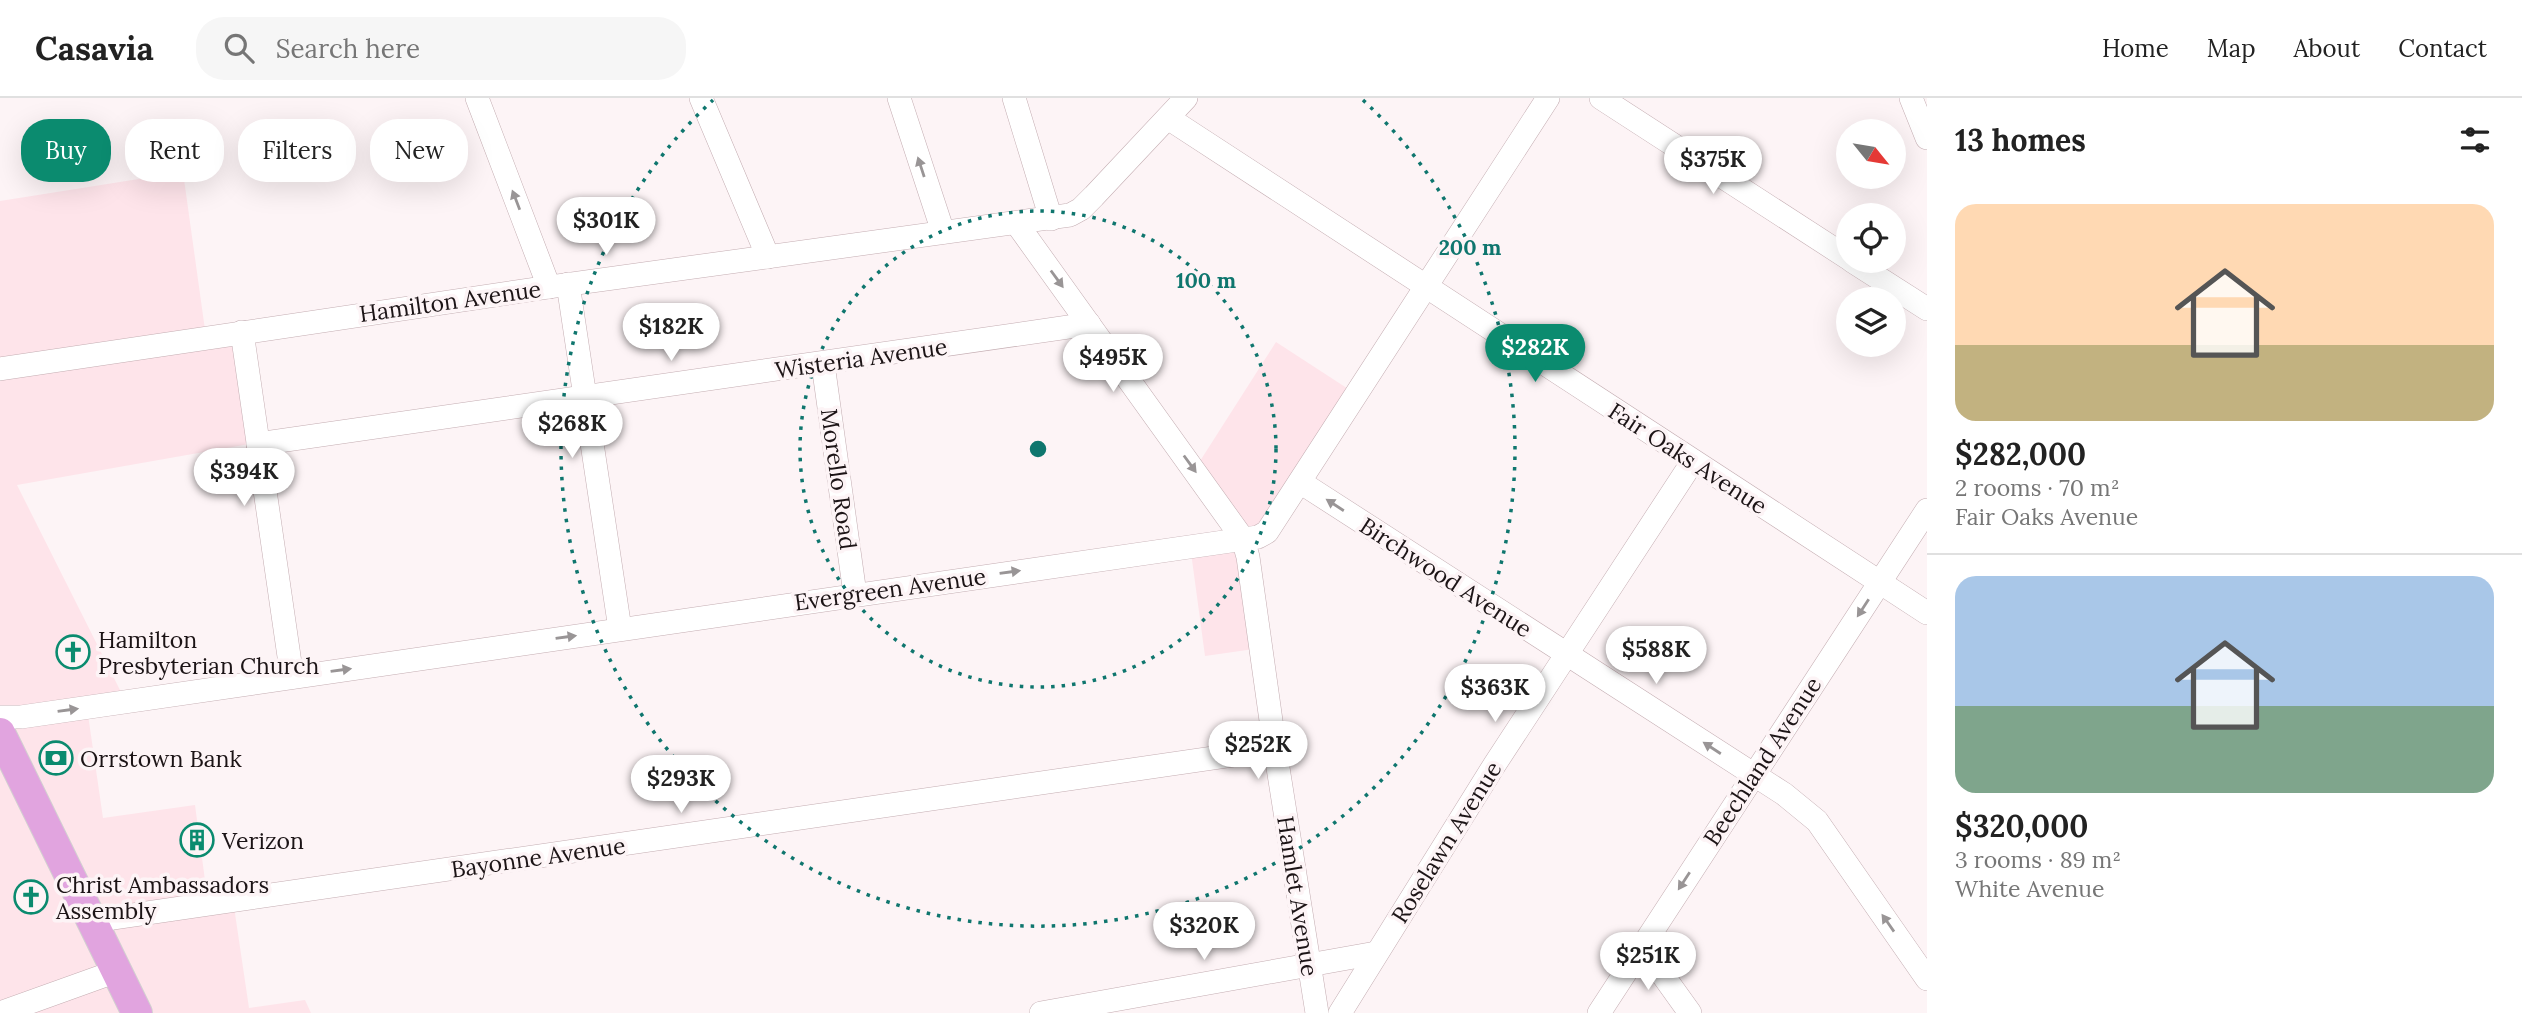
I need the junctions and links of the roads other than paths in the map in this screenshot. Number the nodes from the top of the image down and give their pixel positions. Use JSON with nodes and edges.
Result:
{"nodes":[{"id":1,"x":477,"y":98,"type":"edge"},
{"id":2,"x":701,"y":98,"type":"edge"},
{"id":3,"x":899,"y":98,"type":"edge"},
{"id":4,"x":1014,"y":98,"type":"edge"},
{"id":5,"x":1186,"y":98,"type":"edge"},
{"id":6,"x":1548,"y":98,"type":"edge"},
{"id":7,"x":1601,"y":98,"type":"edge"},
{"id":8,"x":1911,"y":98,"type":"edge"},
{"id":9,"x":1168,"y":118,"type":"junction"},
{"id":10,"x":1927,"y":138,"type":"edge"},
{"id":11,"x":1051,"y":219,"type":"junction"},
{"id":12,"x":1017,"y":224,"type":"junction"},
{"id":13,"x":943,"y":232,"type":"junction"},
{"id":14,"x":1836,"y":250,"type":"edge"},
{"id":15,"x":768,"y":257,"type":"junction"},
{"id":16,"x":1872,"y":273,"type":"edge"},
{"id":17,"x":559,"y":285,"type":"junction"},
{"id":18,"x":1426,"y":288,"type":"junction"},
{"id":19,"x":1927,"y":309,"type":"edge"},
{"id":20,"x":1089,"y":324,"type":"junction"},
{"id":21,"x":242,"y":332,"type":"junction"},
{"id":22,"x":823,"y":364,"type":"junction"},
{"id":23,"x":0,"y":369,"type":"edge"},
{"id":24,"x":584,"y":397,"type":"junction"},
{"id":25,"x":258,"y":444,"type":"junction"},
{"id":26,"x":1693,"y":461,"type":"junction"},
{"id":27,"x":1300,"y":482,"type":"junction"},
{"id":28,"x":1927,"y":510,"type":"edge"},
{"id":29,"x":1244,"y":539,"type":"junction"},
{"id":30,"x":1880,"y":582,"type":"junction"},
{"id":31,"x":855,"y":594,"type":"junction"},
{"id":32,"x":1927,"y":613,"type":"edge"},
{"id":33,"x":620,"y":629,"type":"junction"},
{"id":34,"x":1567,"y":655,"type":"junction"},
{"id":35,"x":292,"y":677,"type":"junction"},
{"id":36,"x":0,"y":717,"type":"edge"},
{"id":37,"x":0,"y":733,"type":"edge"},
{"id":38,"x":1275,"y":749,"type":"junction"},
{"id":39,"x":1754,"y":775,"type":"junction"},
{"id":40,"x":92,"y":921,"type":"junction"},
{"id":41,"x":1642,"y":946,"type":"junction"},
{"id":42,"x":1376,"y":953,"type":"junction"},
{"id":43,"x":1309,"y":966,"type":"junction"},
{"id":44,"x":117,"y":971,"type":"junction"},
{"id":45,"x":1927,"y":979,"type":"edge"},
{"id":46,"x":0,"y":1013,"type":"edge"},
{"id":47,"x":137,"y":1013,"type":"edge"},
{"id":48,"x":1041,"y":1013,"type":"edge"},
{"id":49,"x":1317,"y":1013,"type":"edge"},
{"id":50,"x":1340,"y":1013,"type":"edge"},
{"id":51,"x":1599,"y":1013,"type":"edge"},
{"id":52,"x":1690,"y":1013,"type":"edge"}],
"edges":[{"from":17,"to":1,"type":"street","one_way":true},
{"from":2,"to":15,"type":"street"},
{"from":13,"to":3,"type":"street","one_way":true},
{"from":4,"to":11,"type":"street"},
{"from":5,"to":9,"type":"street","name":"Hamilton Avenue"},
{"from":6,"to":18,"type":"street","name":"Evergreen Avenue"},
{"from":7,"to":14,"type":"street"},
{"from":8,"to":10,"type":"street"},
{"from":9,"to":11,"type":"street","name":"Hamilton Avenue"},
{"from":9,"to":18,"type":"street","name":"Fair Oaks Avenue"},
{"from":11,"to":12,"type":"street","name":"Hamilton Avenue"},
{"from":12,"to":13,"type":"street","name":"Hamilton Avenue"},
{"from":12,"to":20,"type":"street","name":"Hamlet Avenue","one_way":true},
{"from":13,"to":15,"type":"street","name":"Hamilton Avenue"},
{"from":15,"to":17,"type":"street","name":"Hamilton Avenue"},
{"from":16,"to":19,"type":"street"},
{"from":17,"to":21,"type":"street","name":"Hamilton Avenue"},
{"from":17,"to":24,"type":"street"},
{"from":18,"to":26,"type":"street","name":"Fair Oaks Avenue"},
{"from":18,"to":27,"type":"street","name":"Evergreen Avenue"},
{"from":20,"to":22,"type":"street","name":"Wisteria Avenue"},
{"from":20,"to":29,"type":"street","name":"Hamlet Avenue","one_way":true},
{"from":21,"to":23,"type":"street","name":"Hamilton Avenue"},
{"from":21,"to":25,"type":"street"},
{"from":22,"to":24,"type":"street","name":"Wisteria Avenue"},
{"from":22,"to":31,"type":"street","name":"Morello Road"},
{"from":24,"to":25,"type":"street","name":"Wisteria Avenue"},
{"from":24,"to":33,"type":"street"},
{"from":25,"to":35,"type":"street"},
{"from":26,"to":30,"type":"street","name":"Fair Oaks Avenue"},
{"from":26,"to":34,"type":"street","name":"Roselawn Avenue"},
{"from":27,"to":29,"type":"street","name":"Evergreen Avenue"},
{"from":34,"to":27,"type":"street","name":"Birchwood Avenue","one_way":true},
{"from":28,"to":30,"type":"street","name":"Beechland Avenue"},
{"from":31,"to":29,"type":"street","name":"Evergreen Avenue","one_way":true},
{"from":29,"to":38,"type":"street","name":"Hamlet Avenue"},
{"from":30,"to":32,"type":"street","name":"Fair Oaks Avenue"},
{"from":30,"to":39,"type":"street","name":"Beechland Avenue","one_way":true},
{"from":31,"to":33,"type":"street","name":"Evergreen Avenue"},
{"from":35,"to":33,"type":"street","name":"Evergreen Avenue","one_way":true},
{"from":39,"to":34,"type":"street","name":"Birchwood Avenue","one_way":true},
{"from":34,"to":42,"type":"street","name":"Roselawn Avenue"},
{"from":36,"to":35,"type":"street","name":"Evergreen Avenue","one_way":true},
{"from":37,"to":40,"type":"main road"},
{"from":38,"to":40,"type":"street","name":"Bayonne Avenue"},
{"from":38,"to":43,"type":"street","name":"Hamlet Avenue"},
{"from":39,"to":41,"type":"street","name":"Beechland Avenue","one_way":true},
{"from":45,"to":39,"type":"street","name":"Birchwood Avenue","one_way":true},
{"from":40,"to":44,"type":"main road"},
{"from":41,"to":51,"type":"street","name":"Beechland Avenue"},
{"from":41,"to":52,"type":"street"},
{"from":42,"to":43,"type":"street"},
{"from":42,"to":50,"type":"street","name":"Roselawn Avenue"},
{"from":43,"to":48,"type":"street"},
{"from":43,"to":49,"type":"street","name":"Hamlet Avenue"},
{"from":44,"to":46,"type":"street"},
{"from":44,"to":47,"type":"main road"}]}
